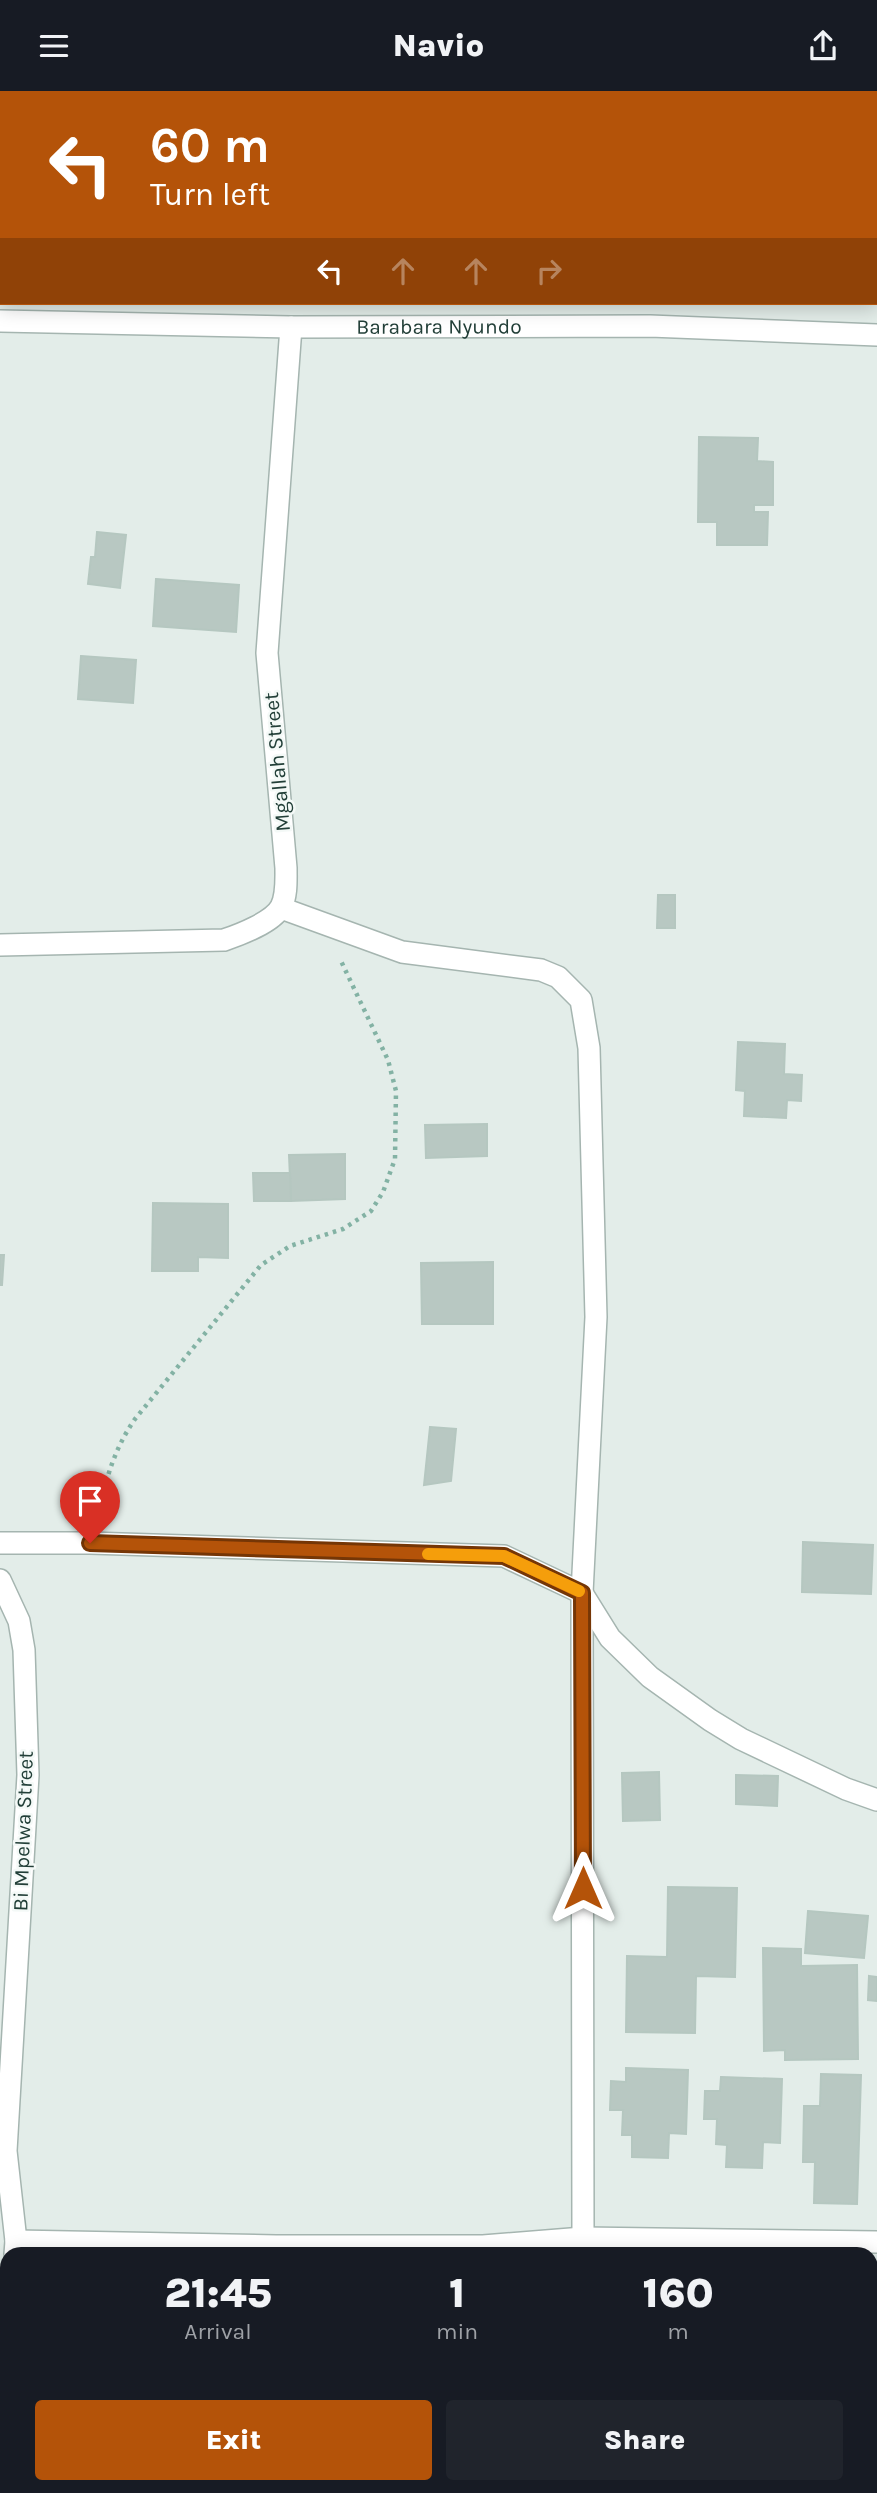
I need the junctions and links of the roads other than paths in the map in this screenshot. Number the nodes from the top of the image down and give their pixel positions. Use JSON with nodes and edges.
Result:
{"nodes":[{"id":1,"x":0,"y":321,"type":"edge"},
{"id":2,"x":292,"y":327,"type":"junction"},
{"id":3,"x":877,"y":335,"type":"edge"},
{"id":4,"x":281,"y":908,"type":"junction"},
{"id":5,"x":0,"y":945,"type":"edge"},
{"id":6,"x":0,"y":1543,"type":"edge"},
{"id":7,"x":0,"y":1580,"type":"edge"},
{"id":8,"x":582,"y":1593,"type":"junction"},
{"id":9,"x":877,"y":1800,"type":"edge"},
{"id":10,"x":583,"y":2238,"type":"junction"},
{"id":11,"x":877,"y":2242,"type":"edge"},
{"id":12,"x":15,"y":2247,"type":"edge"},
{"id":13,"x":146,"y":2247,"type":"edge"}],
"edges":[{"from":1,"to":2,"type":"street","name":"Barabara Nyundo"},
{"from":2,"to":3,"type":"street","name":"Barabara Nyundo"},
{"from":2,"to":4,"type":"street","name":"Mgallah Street"},
{"from":4,"to":5,"type":"street"},
{"from":4,"to":8,"type":"street"},
{"from":6,"to":8,"type":"street"},
{"from":7,"to":12,"type":"street","name":"Bi Mpelwa Street"},
{"from":8,"to":9,"type":"street"},
{"from":8,"to":10,"type":"street"},
{"from":10,"to":11,"type":"street"},
{"from":10,"to":13,"type":"street"}]}
